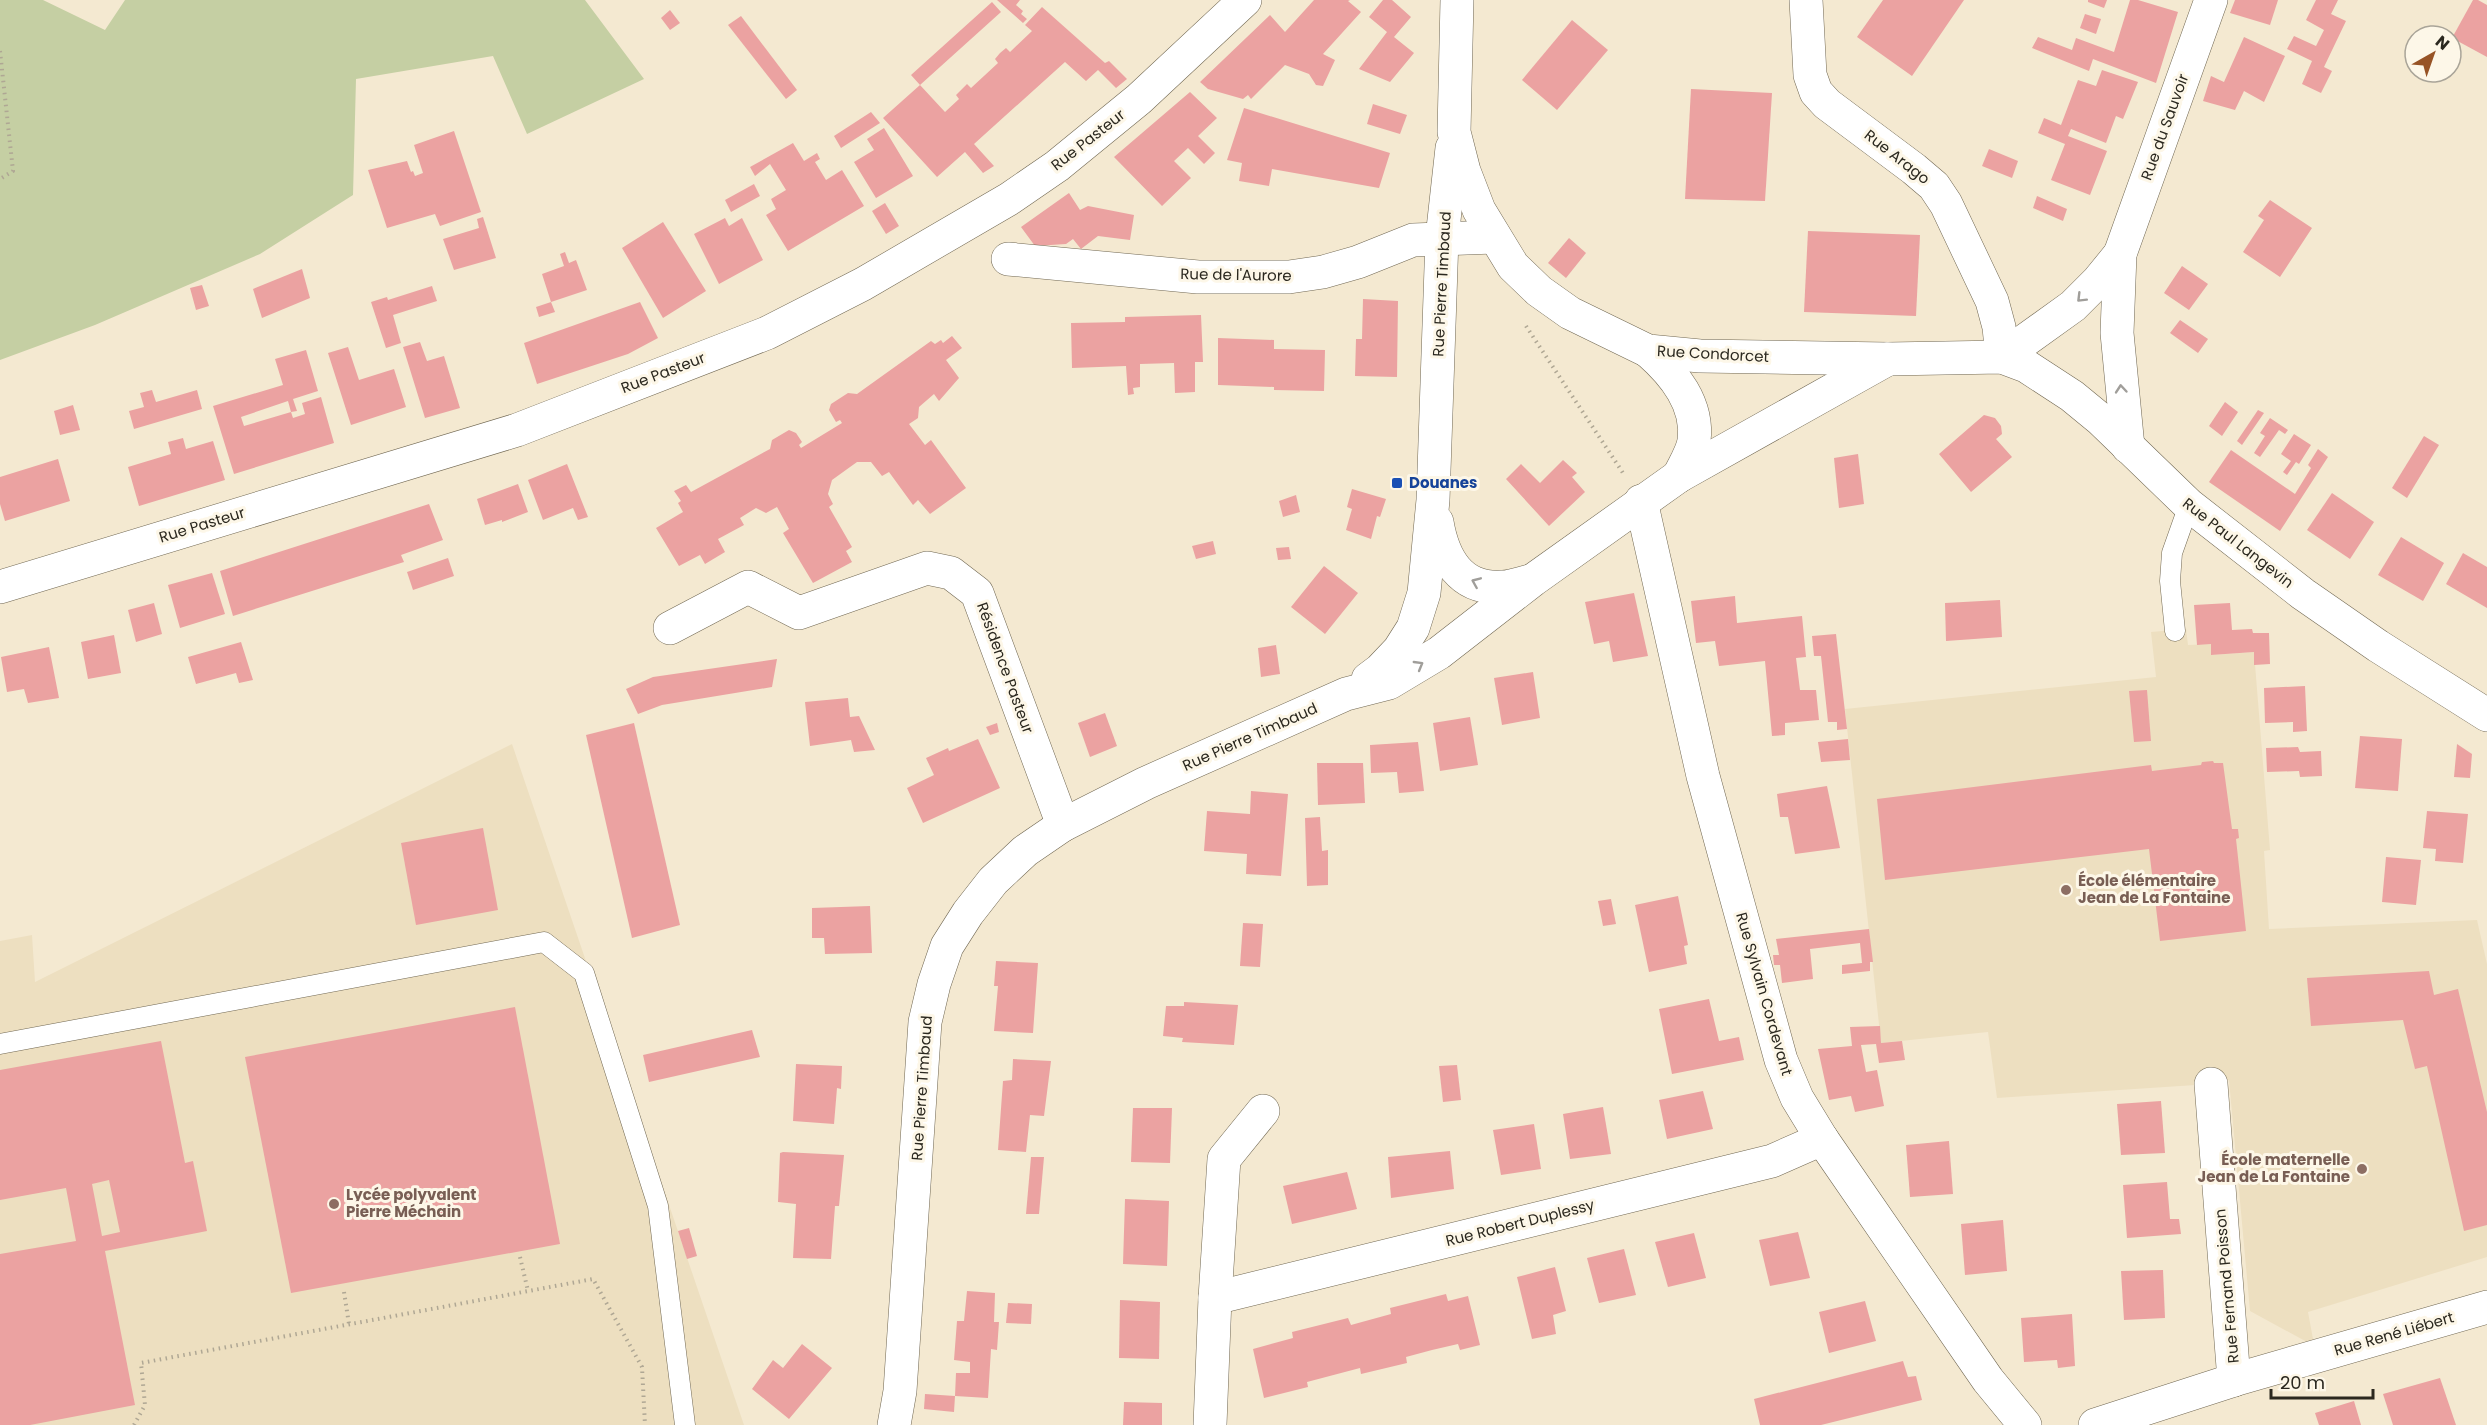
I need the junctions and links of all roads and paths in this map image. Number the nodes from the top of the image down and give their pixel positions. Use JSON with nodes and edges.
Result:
{"nodes":[{"id":1,"x":1245,"y":0,"type":"edge"},
{"id":2,"x":1457,"y":0,"type":"edge"},
{"id":3,"x":1806,"y":0,"type":"edge"},
{"id":4,"x":2211,"y":0,"type":"edge"},
{"id":5,"x":0,"y":51,"type":"edge"},
{"id":6,"x":1455,"y":132,"type":"junction"},
{"id":7,"x":0,"y":179,"type":"edge"},
{"id":8,"x":1494,"y":237,"type":"junction"},
{"id":9,"x":1442,"y":238,"type":"junction"},
{"id":10,"x":2120,"y":254,"type":"junction"},
{"id":11,"x":1008,"y":260,"type":"dead end"},
{"id":12,"x":1526,"y":326,"type":"dead end"},
{"id":13,"x":1648,"y":351,"type":"junction"},
{"id":14,"x":2002,"y":357,"type":"junction"},
{"id":15,"x":1888,"y":359,"type":"junction"},
{"id":16,"x":2128,"y":447,"type":"junction"},
{"id":17,"x":1679,"y":476,"type":"junction"},
{"id":18,"x":1433,"y":500,"type":"junction"},
{"id":19,"x":1641,"y":501,"type":"junction"},
{"id":20,"x":2189,"y":505,"type":"junction"},
{"id":21,"x":1533,"y":580,"type":"junction"},
{"id":22,"x":0,"y":587,"type":"edge"},
{"id":23,"x":670,"y":628,"type":"dead end"},
{"id":24,"x":2175,"y":631,"type":"dead end"},
{"id":25,"x":1346,"y":694,"type":"junction"},
{"id":26,"x":2487,"y":715,"type":"edge"},
{"id":27,"x":1063,"y":825,"type":"junction"},
{"id":28,"x":0,"y":1044,"type":"edge"},
{"id":29,"x":2211,"y":1084,"type":"dead end"},
{"id":30,"x":1263,"y":1111,"type":"dead end"},
{"id":31,"x":1822,"y":1139,"type":"junction"},
{"id":32,"x":520,"y":1257,"type":"dead end"},
{"id":33,"x":528,"y":1291,"type":"junction"},
{"id":34,"x":344,"y":1292,"type":"dead end"},
{"id":35,"x":1215,"y":1298,"type":"junction"},
{"id":36,"x":2487,"y":1307,"type":"edge"},
{"id":37,"x":349,"y":1324,"type":"junction"},
{"id":38,"x":2234,"y":1380,"type":"junction"},
{"id":39,"x":135,"y":1425,"type":"edge"},
{"id":40,"x":645,"y":1425,"type":"edge"},
{"id":41,"x":685,"y":1425,"type":"edge"},
{"id":42,"x":894,"y":1425,"type":"edge"},
{"id":43,"x":1210,"y":1425,"type":"edge"},
{"id":44,"x":2025,"y":1425,"type":"edge"},
{"id":45,"x":2095,"y":1425,"type":"edge"}],
"edges":[{"from":1,"to":22,"type":"street","name":"Rue Pasteur"},
{"from":2,"to":6,"type":"street","name":"Rue Condorcet"},
{"from":3,"to":14,"type":"street","name":"Rue Arago"},
{"from":4,"to":10,"type":"street","name":"Rue du Sauvoir"},
{"from":5,"to":7,"type":"path"},
{"from":6,"to":8,"type":"street","name":"Rue Condorcet"},
{"from":6,"to":9,"type":"street","name":"Rue Pierre Timbaud"},
{"from":8,"to":9,"type":"street","name":"Rue de l'Aurore"},
{"from":8,"to":13,"type":"street","name":"Rue Condorcet"},
{"from":9,"to":11,"type":"street","name":"Rue de l'Aurore"},
{"from":9,"to":18,"type":"street","name":"Rue Pierre Timbaud"},
{"from":10,"to":14,"type":"street","name":"Rue du Sauvoir","one_way":true},
{"from":16,"to":10,"type":"street","name":"Rue du Sauvoir","one_way":true},
{"from":12,"to":19,"type":"path"},
{"from":13,"to":15,"type":"street","name":"Rue Condorcet"},
{"from":13,"to":17,"type":"street"},
{"from":14,"to":15,"type":"street","name":"Rue Condorcet"},
{"from":14,"to":16,"type":"street","name":"Rue Paul Langevin"},
{"from":15,"to":17,"type":"street","name":"Rue Pierre Timbaud"},
{"from":16,"to":20,"type":"street","name":"Rue Paul Langevin"},
{"from":17,"to":19,"type":"street","name":"Rue Pierre Timbaud"},
{"from":21,"to":18,"type":"street","one_way":true},
{"from":18,"to":25,"type":"street","name":"Rue Pierre Timbaud"},
{"from":19,"to":21,"type":"street","name":"Rue Pierre Timbaud"},
{"from":19,"to":31,"type":"street","name":"Rue Sylvain Cordevant"},
{"from":20,"to":24,"type":"lane"},
{"from":20,"to":26,"type":"street","name":"Rue Paul Langevin"},
{"from":25,"to":21,"type":"street","name":"Rue Pierre Timbaud","one_way":true},
{"from":23,"to":27,"type":"street","name":"Résidence Pasteur"},
{"from":25,"to":27,"type":"street","name":"Rue Pierre Timbaud"},
{"from":27,"to":42,"type":"street","name":"Rue Pierre Timbaud"},
{"from":28,"to":41,"type":"lane"},
{"from":29,"to":38,"type":"street","name":"Rue Fernand Poisson"},
{"from":30,"to":35,"type":"street"},
{"from":31,"to":35,"type":"street","name":"Rue Robert Duplessy"},
{"from":31,"to":44,"type":"street","name":"Rue Sylvain Cordevant"},
{"from":32,"to":33,"type":"path"},
{"from":33,"to":37,"type":"path"},
{"from":33,"to":40,"type":"path"},
{"from":34,"to":37,"type":"path"},
{"from":35,"to":43,"type":"street"},
{"from":36,"to":38,"type":"street","name":"Rue René Liébert"},
{"from":37,"to":39,"type":"path"},
{"from":38,"to":45,"type":"street","name":"Rue René Liébert"}]}
